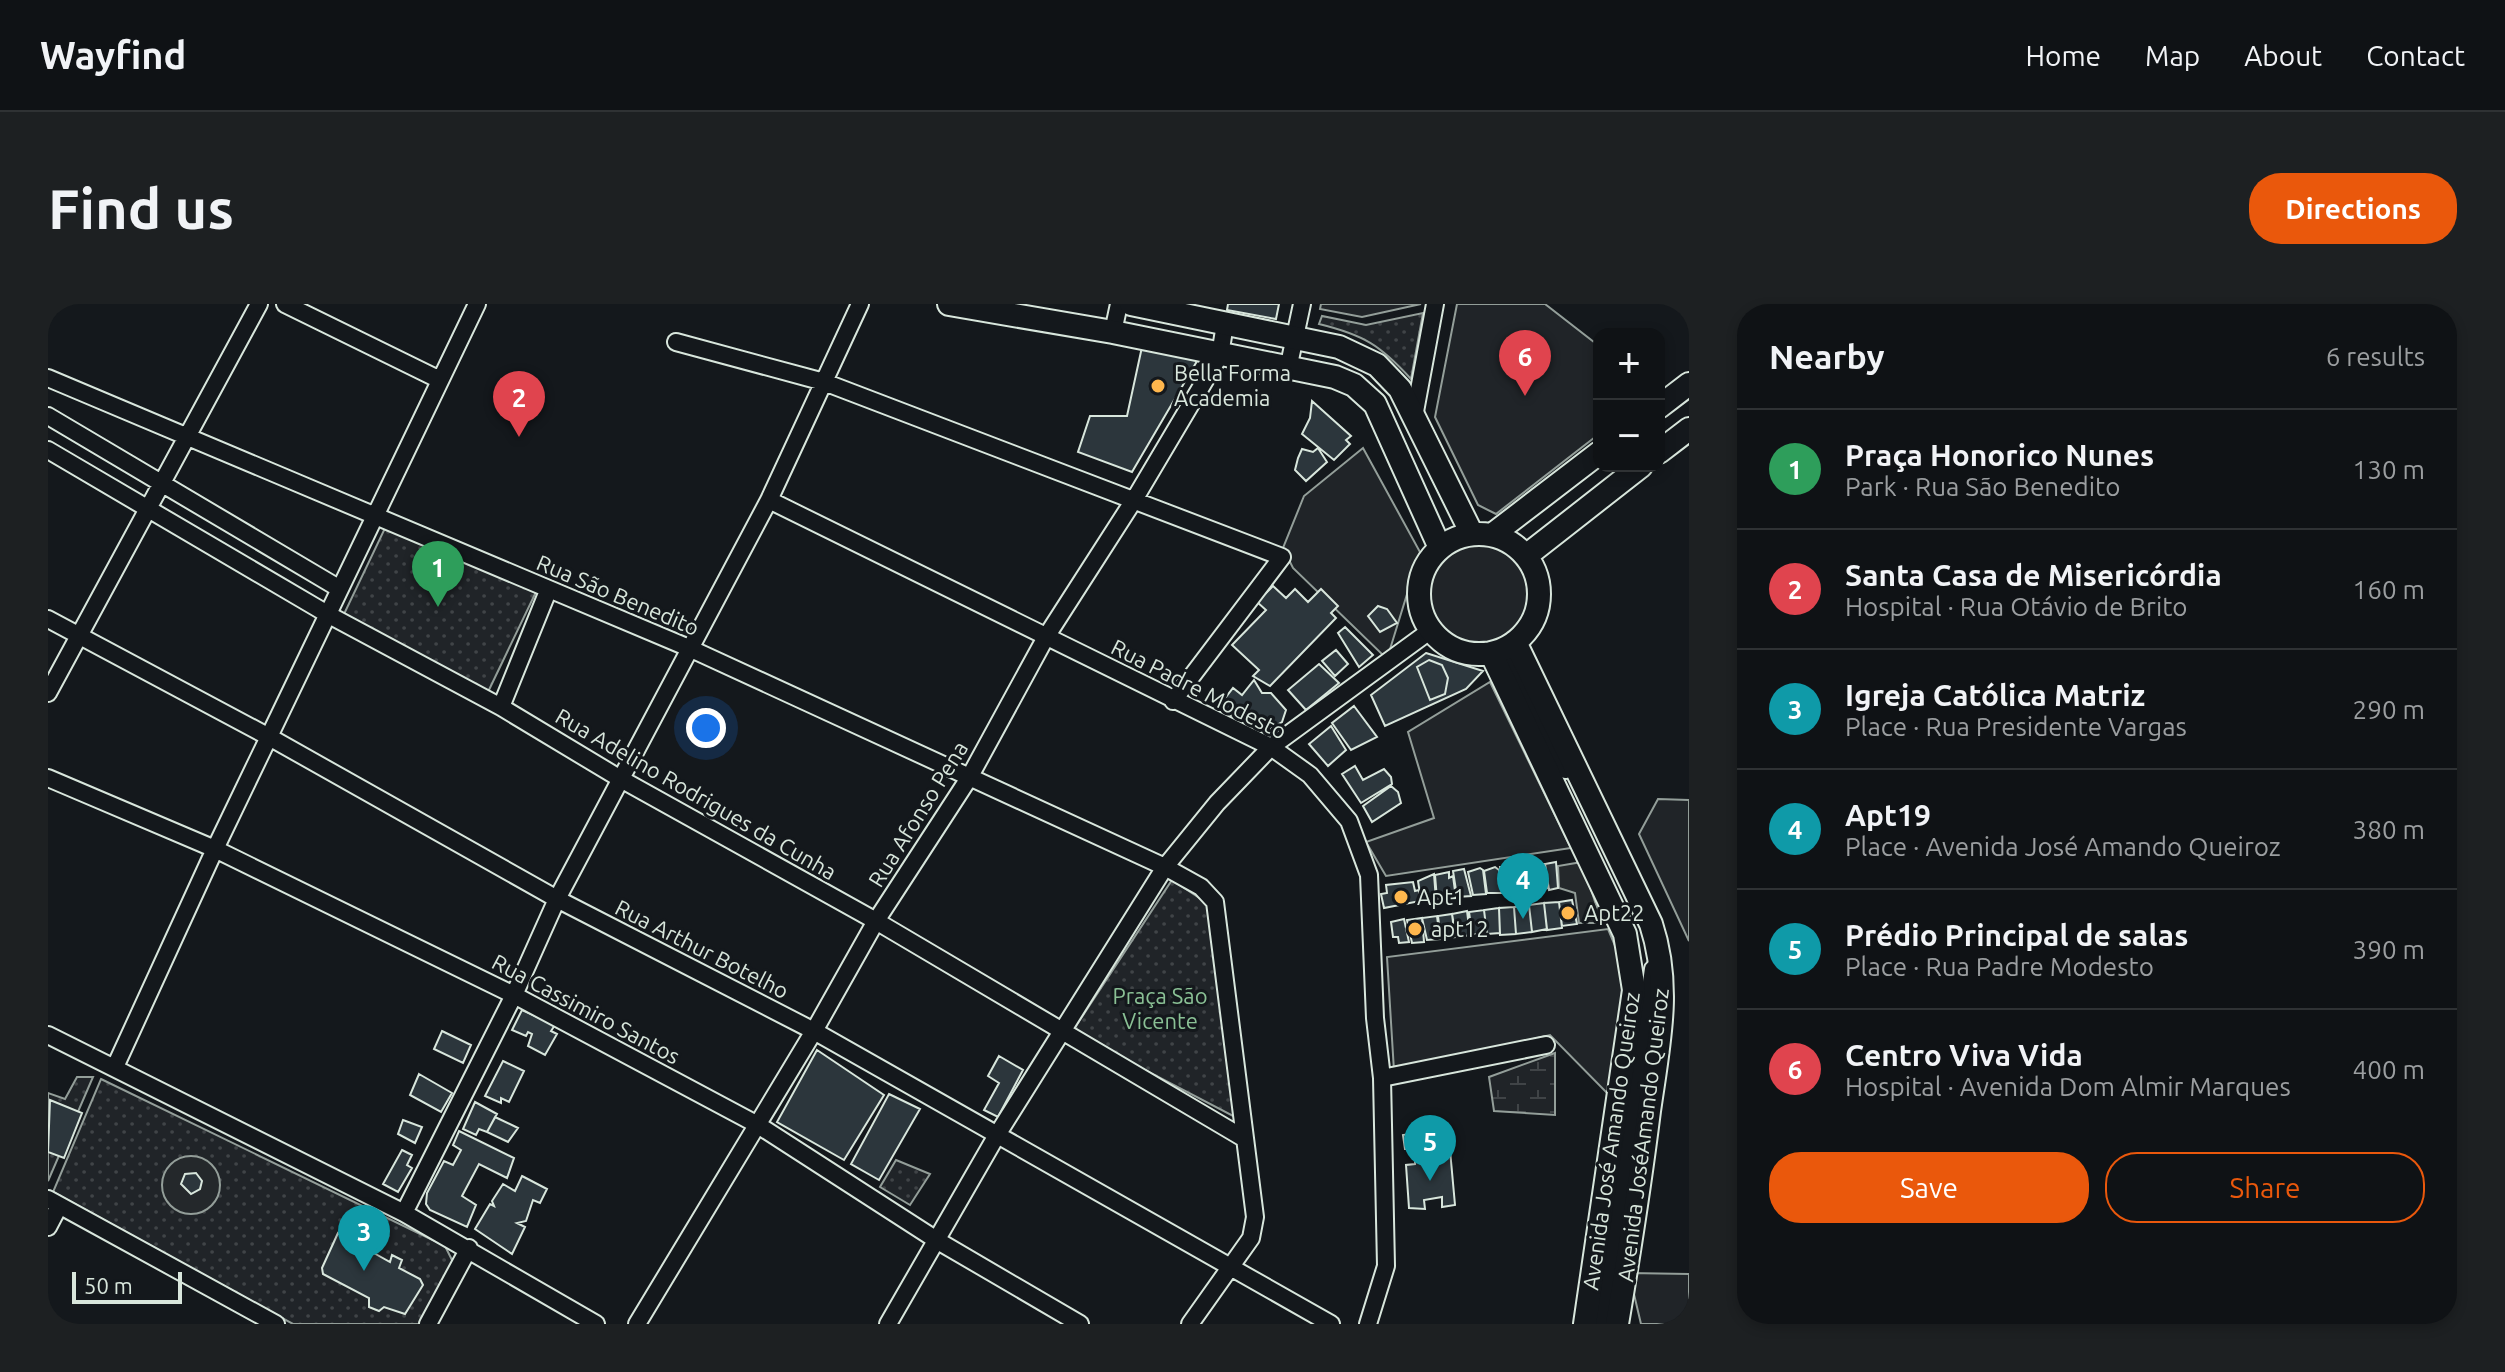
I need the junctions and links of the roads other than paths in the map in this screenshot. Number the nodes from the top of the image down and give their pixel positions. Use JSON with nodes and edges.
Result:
{"nodes":[{"id":1,"x":259,"y":304,"type":"edge"},
{"id":2,"x":285,"y":304,"type":"edge"},
{"id":3,"x":477,"y":304,"type":"edge"},
{"id":4,"x":860,"y":304,"type":"edge"},
{"id":5,"x":949,"y":304,"type":"edge"},
{"id":6,"x":1119,"y":304,"type":"edge"},
{"id":7,"x":1131,"y":304,"type":"edge"},
{"id":8,"x":1302,"y":304,"type":"edge"},
{"id":9,"x":1435,"y":304,"type":"edge"},
{"id":10,"x":1225,"y":324,"type":"junction"},
{"id":11,"x":1113,"y":332,"type":"junction"},
{"id":12,"x":1294,"y":338,"type":"junction"},
{"id":13,"x":676,"y":342,"type":"dead end"},
{"id":14,"x":1220,"y":355,"type":"junction"},
{"id":15,"x":1288,"y":369,"type":"junction"},
{"id":16,"x":48,"y":378,"type":"edge"},
{"id":17,"x":440,"y":380,"type":"junction"},
{"id":18,"x":824,"y":382,"type":"junction"},
{"id":19,"x":1689,"y":384,"type":"edge"},
{"id":20,"x":1665,"y":402,"type":"edge"},
{"id":21,"x":48,"y":416,"type":"edge"},
{"id":22,"x":1414,"y":417,"type":"junction"},
{"id":23,"x":1689,"y":429,"type":"edge"},
{"id":24,"x":186,"y":438,"type":"junction"},
{"id":25,"x":1665,"y":447,"type":"edge"},
{"id":26,"x":48,"y":450,"type":"edge"},
{"id":27,"x":1593,"y":457,"type":"edge"},
{"id":28,"x":1633,"y":472,"type":"edge"},
{"id":29,"x":163,"y":483,"type":"junction"},
{"id":30,"x":769,"y":500,"type":"junction"},
{"id":31,"x":1134,"y":500,"type":"junction"},
{"id":32,"x":149,"y":508,"type":"junction"},
{"id":33,"x":375,"y":516,"type":"junction"},
{"id":34,"x":1482,"y":535,"type":"junction"},
{"id":35,"x":1440,"y":548,"type":"junction"},
{"id":36,"x":1526,"y":556,"type":"junction"},
{"id":37,"x":340,"y":589,"type":"junction"},
{"id":38,"x":548,"y":591,"type":"junction"},
{"id":39,"x":329,"y":615,"type":"junction"},
{"id":40,"x":48,"y":619,"type":"edge"},
{"id":41,"x":1431,"y":630,"type":"junction"},
{"id":42,"x":79,"y":636,"type":"junction"},
{"id":43,"x":1046,"y":637,"type":"junction"},
{"id":44,"x":689,"y":648,"type":"junction"},
{"id":45,"x":1503,"y":648,"type":"junction"},
{"id":46,"x":48,"y":693,"type":"edge"},
{"id":47,"x":1173,"y":701,"type":"junction"},
{"id":48,"x":501,"y":707,"type":"junction"},
{"id":49,"x":271,"y":738,"type":"junction"},
{"id":50,"x":1271,"y":747,"type":"junction"},
{"id":51,"x":48,"y":778,"type":"edge"},
{"id":52,"x":619,"y":778,"type":"junction"},
{"id":53,"x":969,"y":778,"type":"junction"},
{"id":54,"x":215,"y":849,"type":"junction"},
{"id":55,"x":1165,"y":867,"type":"junction"},
{"id":56,"x":557,"y":899,"type":"junction"},
{"id":57,"x":876,"y":921,"type":"junction"},
{"id":58,"x":514,"y":995,"type":"junction"},
{"id":59,"x":814,"y":1031,"type":"junction"},
{"id":60,"x":1064,"y":1033,"type":"junction"},
{"id":61,"x":48,"y":1035,"type":"edge"},
{"id":62,"x":1546,"y":1045,"type":"dead end"},
{"id":63,"x":115,"y":1067,"type":"junction"},
{"id":64,"x":1382,"y":1078,"type":"junction"},
{"id":65,"x":758,"y":1125,"type":"junction"},
{"id":66,"x":997,"y":1135,"type":"junction"},
{"id":67,"x":1245,"y":1139,"type":"junction"},
{"id":68,"x":54,"y":1203,"type":"edge"},
{"id":69,"x":404,"y":1213,"type":"junction"},
{"id":70,"x":48,"y":1227,"type":"edge"},
{"id":71,"x":938,"y":1241,"type":"junction"},
{"id":72,"x":469,"y":1248,"type":"junction"},
{"id":73,"x":1230,"y":1267,"type":"junction"},
{"id":74,"x":276,"y":1324,"type":"edge"},
{"id":75,"x":428,"y":1324,"type":"edge"},
{"id":76,"x":596,"y":1324,"type":"edge"},
{"id":77,"x":637,"y":1324,"type":"edge"},
{"id":78,"x":888,"y":1324,"type":"edge"},
{"id":79,"x":1080,"y":1324,"type":"edge"},
{"id":80,"x":1190,"y":1324,"type":"edge"},
{"id":81,"x":1331,"y":1324,"type":"edge"},
{"id":82,"x":1368,"y":1324,"type":"edge"},
{"id":83,"x":1585,"y":1324,"type":"edge"},
{"id":84,"x":1602,"y":1324,"type":"edge"},
{"id":85,"x":1617,"y":1324,"type":"edge"}],
"edges":[{"from":1,"to":24,"type":"street"},
{"from":2,"to":17,"type":"street"},
{"from":3,"to":17,"type":"street"},
{"from":4,"to":18,"type":"street"},
{"from":5,"to":11,"type":"main road"},
{"from":6,"to":11,"type":"street"},
{"from":7,"to":10,"type":"main road"},
{"from":8,"to":12,"type":"street"},
{"from":9,"to":22,"type":"street"},
{"from":10,"to":12,"type":"main road"},
{"from":10,"to":14,"type":"street","name":"Rua Afonso Pena"},
{"from":11,"to":14,"type":"main road"},
{"from":12,"to":15,"type":"street"},
{"from":12,"to":22,"type":"main road"},
{"from":13,"to":18,"type":"street"},
{"from":14,"to":15,"type":"main road"},
{"from":14,"to":31,"type":"street","name":"Rua Afonso Pena"},
{"from":15,"to":35,"type":"main road"},
{"from":16,"to":24,"type":"street","name":"Rua São Benedito"},
{"from":17,"to":33,"type":"street"},
{"from":18,"to":30,"type":"street"},
{"from":18,"to":31,"type":"street"},
{"from":19,"to":20,"type":"main road"},
{"from":21,"to":29,"type":"street"},
{"from":22,"to":34,"type":"main road"},
{"from":23,"to":25,"type":"main road"},
{"from":24,"to":29,"type":"street"},
{"from":24,"to":33,"type":"street","name":"Rua São Benedito"},
{"from":26,"to":32,"type":"street","name":"Rua Adelino Rodrigues da Cunha"},
{"from":27,"to":34,"type":"main road"},
{"from":28,"to":36,"type":"main road"},
{"from":29,"to":32,"type":"street"},
{"from":29,"to":37,"type":"street"},
{"from":30,"to":43,"type":"street","name":"Rua Padre Modesto"},
{"from":30,"to":44,"type":"street"},
{"from":31,"to":43,"type":"street","name":"Rua Afonso Pena"},
{"from":31,"to":47,"type":"street"},
{"from":32,"to":39,"type":"street","name":"Rua Adelino Rodrigues da Cunha"},
{"from":32,"to":42,"type":"street"},
{"from":33,"to":37,"type":"street"},
{"from":33,"to":38,"type":"street","name":"Rua São Benedito"},
{"from":34,"to":35,"type":"main road"},
{"from":34,"to":36,"type":"main road"},
{"from":35,"to":41,"type":"main road"},
{"from":36,"to":45,"type":"main road"},
{"from":37,"to":39,"type":"street"},
{"from":38,"to":44,"type":"street","name":"Rua São Benedito"},
{"from":38,"to":48,"type":"street"},
{"from":39,"to":48,"type":"street","name":"Rua Adelino Rodrigues da Cunha"},
{"from":39,"to":49,"type":"street"},
{"from":40,"to":42,"type":"street","name":"Rua Arthur Botelho"},
{"from":41,"to":45,"type":"main road"},
{"from":41,"to":50,"type":"street"},
{"from":42,"to":46,"type":"street"},
{"from":42,"to":49,"type":"street","name":"Rua Arthur Botelho"},
{"from":43,"to":47,"type":"street","name":"Rua Padre Modesto"},
{"from":43,"to":53,"type":"street","name":"Rua Afonso Pena"},
{"from":44,"to":52,"type":"street"},
{"from":44,"to":53,"type":"street","name":"Rua São Benedito"},
{"from":45,"to":83,"type":"main road","name":"Avenida José Amando Queiroz"},
{"from":45,"to":84,"type":"street"},
{"from":45,"to":85,"type":"main road","name":"Avenida JoséAmando Queiroz"},
{"from":47,"to":50,"type":"street","name":"Rua Padre Modesto"},
{"from":48,"to":52,"type":"street","name":"Rua Adelino Rodrigues da Cunha"},
{"from":49,"to":54,"type":"street"},
{"from":49,"to":56,"type":"street","name":"Rua Arthur Botelho"},
{"from":50,"to":55,"type":"street"},
{"from":50,"to":64,"type":"street","name":"Rua Padre Modesto"},
{"from":51,"to":54,"type":"street","name":"Rua Cassimiro Santos"},
{"from":52,"to":56,"type":"street"},
{"from":52,"to":57,"type":"street","name":"Rua Adelino Rodrigues da Cunha"},
{"from":53,"to":55,"type":"street","name":"Rua São Benedito"},
{"from":53,"to":57,"type":"street","name":"Rua Afonso Pena"},
{"from":54,"to":58,"type":"street","name":"Rua Cassimiro Santos"},
{"from":54,"to":63,"type":"street"},
{"from":55,"to":60,"type":"street"},
{"from":55,"to":67,"type":"street","name":"Rua São Benedito"},
{"from":56,"to":58,"type":"street"},
{"from":56,"to":59,"type":"street","name":"Rua Arthur Botelho"},
{"from":57,"to":59,"type":"street","name":"Rua Afonso Pena"},
{"from":57,"to":60,"type":"street","name":"Rua Adelino Rodrigues da Cunha"},
{"from":58,"to":65,"type":"street","name":"Rua Cassimiro Santos"},
{"from":58,"to":69,"type":"street"},
{"from":59,"to":65,"type":"street","name":"Rua Afonso Pena"},
{"from":59,"to":66,"type":"street","name":"Rua Arthur Botelho"},
{"from":60,"to":66,"type":"street"},
{"from":60,"to":67,"type":"street","name":"Rua Adelino Rodrigues da Cunha"},
{"from":61,"to":63,"type":"street"},
{"from":62,"to":64,"type":"street"},
{"from":63,"to":69,"type":"street"},
{"from":64,"to":82,"type":"street","name":"Rua Padre Modesto"},
{"from":65,"to":71,"type":"street","name":"Rua Cassimiro Santos"},
{"from":65,"to":77,"type":"street","name":"Rua Afonso Pena"},
{"from":66,"to":71,"type":"street"},
{"from":66,"to":73,"type":"street","name":"Rua Arthur Botelho"},
{"from":67,"to":73,"type":"street","name":"Rua São Benedito"},
{"from":68,"to":70,"type":"street"},
{"from":68,"to":74,"type":"street"},
{"from":69,"to":72,"type":"street"},
{"from":71,"to":78,"type":"street"},
{"from":71,"to":79,"type":"street","name":"Rua Cassimiro Santos"},
{"from":72,"to":75,"type":"street"},
{"from":72,"to":76,"type":"street"},
{"from":73,"to":80,"type":"street","name":"Rua São Benedito"},
{"from":73,"to":81,"type":"street","name":"Rua Arthur Botelho"}]}
